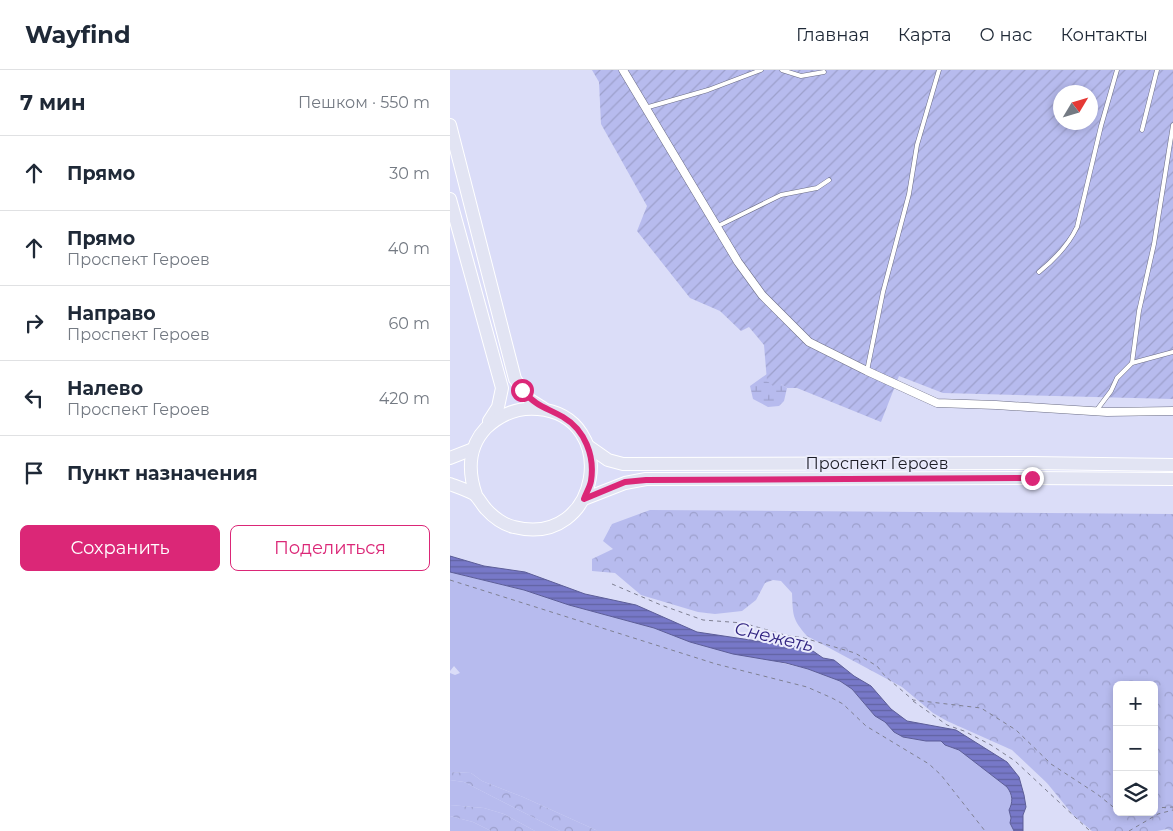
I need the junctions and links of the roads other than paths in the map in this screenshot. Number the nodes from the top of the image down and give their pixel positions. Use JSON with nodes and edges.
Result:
{"nodes":[{"id":1,"x":623,"y":70,"type":"edge"},
{"id":2,"x":761,"y":70,"type":"edge"},
{"id":3,"x":782,"y":70,"type":"edge"},
{"id":4,"x":939,"y":70,"type":"edge"},
{"id":5,"x":1117,"y":70,"type":"edge"},
{"id":6,"x":1157,"y":70,"type":"edge"},
{"id":7,"x":824,"y":72,"type":"dead end"},
{"id":8,"x":645,"y":108,"type":"junction"},
{"id":9,"x":450,"y":125,"type":"edge"},
{"id":10,"x":1173,"y":125,"type":"edge"},
{"id":11,"x":1142,"y":130,"type":"dead end"},
{"id":12,"x":829,"y":180,"type":"dead end"},
{"id":13,"x":450,"y":199,"type":"edge"},
{"id":14,"x":716,"y":227,"type":"junction"},
{"id":15,"x":1039,"y":272,"type":"dead end"},
{"id":16,"x":1173,"y":352,"type":"edge"},
{"id":17,"x":1132,"y":363,"type":"junction"},
{"id":18,"x":867,"y":371,"type":"junction"},
{"id":19,"x":545,"y":409,"type":"junction"},
{"id":20,"x":1096,"y":411,"type":"junction"},
{"id":21,"x":1173,"y":411,"type":"edge"},
{"id":22,"x":482,"y":433,"type":"junction"},
{"id":23,"x":588,"y":446,"type":"junction"},
{"id":24,"x":473,"y":449,"type":"junction"},
{"id":25,"x":450,"y":458,"type":"edge"},
{"id":26,"x":1173,"y":465,"type":"edge"},
{"id":27,"x":1173,"y":480,"type":"edge"},
{"id":28,"x":450,"y":484,"type":"edge"},
{"id":29,"x":476,"y":495,"type":"junction"},
{"id":30,"x":584,"y":499,"type":"junction"}],
"edges":[{"from":1,"to":8,"type":"street"},
{"from":2,"to":8,"type":"lane"},
{"from":3,"to":7,"type":"lane"},
{"from":4,"to":18,"type":"lane"},
{"from":5,"to":15,"type":"lane"},
{"from":6,"to":11,"type":"lane"},
{"from":8,"to":14,"type":"street"},
{"from":9,"to":19,"type":"main road"},
{"from":10,"to":17,"type":"lane"},
{"from":12,"to":14,"type":"lane"},
{"from":13,"to":22,"type":"main road"},
{"from":14,"to":18,"type":"street"},
{"from":16,"to":17,"type":"lane"},
{"from":17,"to":20,"type":"lane"},
{"from":18,"to":20,"type":"street"},
{"from":19,"to":22,"type":"main road","name":"Проспект Героев"},
{"from":19,"to":23,"type":"main road","name":"Проспект Героев"},
{"from":20,"to":21,"type":"street"},
{"from":22,"to":24,"type":"main road","name":"Проспект Героев"},
{"from":23,"to":26,"type":"main road","name":"Проспект Героев"},
{"from":23,"to":30,"type":"main road","name":"Проспект Героев"},
{"from":24,"to":25,"type":"main road"},
{"from":24,"to":29,"type":"main road","name":"Проспект Героев"},
{"from":27,"to":30,"type":"main road","name":"Проспект Героев"},
{"from":28,"to":29,"type":"main road","name":"Проспект Героев"},
{"from":29,"to":30,"type":"main road","name":"Проспект Героев"}]}
